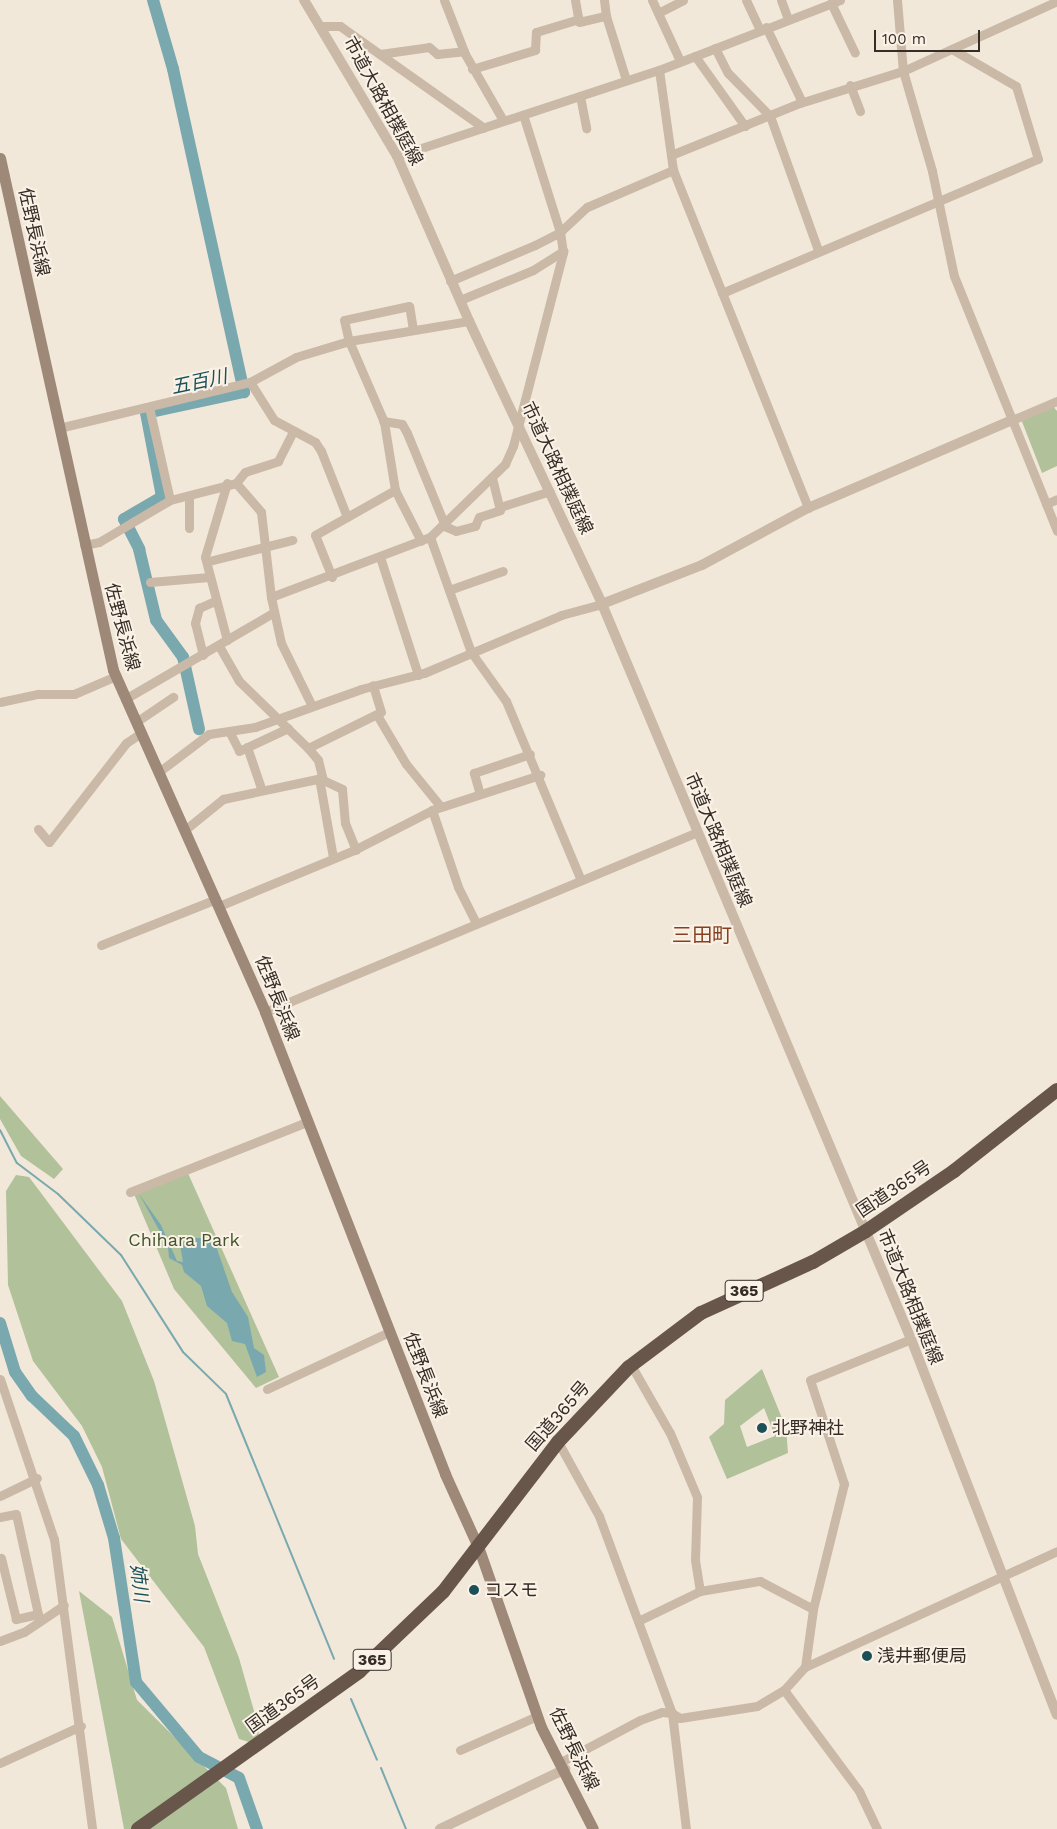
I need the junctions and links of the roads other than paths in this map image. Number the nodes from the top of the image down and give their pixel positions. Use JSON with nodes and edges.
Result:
{"nodes":[{"id":1,"x":304,"y":0,"type":"edge"},
{"id":2,"x":444,"y":0,"type":"edge"},
{"id":3,"x":575,"y":0,"type":"edge"},
{"id":4,"x":604,"y":0,"type":"edge"},
{"id":5,"x":652,"y":0,"type":"edge"},
{"id":6,"x":683,"y":0,"type":"edge"},
{"id":7,"x":746,"y":0,"type":"edge"},
{"id":8,"x":781,"y":0,"type":"edge"},
{"id":9,"x":897,"y":0,"type":"edge"},
{"id":10,"x":835,"y":1,"type":"edge"},
{"id":11,"x":1057,"y":1,"type":"edge"},
{"id":12,"x":658,"y":13,"type":"junction"},
{"id":13,"x":606,"y":16,"type":"junction"},
{"id":14,"x":579,"y":19,"type":"junction"},
{"id":15,"x":788,"y":19,"type":"junction"},
{"id":16,"x":322,"y":26,"type":"junction"},
{"id":17,"x":763,"y":28,"type":"junction"},
{"id":18,"x":715,"y":48,"type":"junction"},
{"id":19,"x":952,"y":50,"type":"junction"},
{"id":20,"x":464,"y":51,"type":"junction"},
{"id":21,"x":856,"y":53,"type":"dead end"},
{"id":22,"x":380,"y":54,"type":"junction"},
{"id":23,"x":695,"y":56,"type":"junction"},
{"id":24,"x":680,"y":61,"type":"junction"},
{"id":25,"x":472,"y":69,"type":"junction"},
{"id":26,"x":659,"y":70,"type":"junction"},
{"id":27,"x":903,"y":71,"type":"junction"},
{"id":28,"x":626,"y":80,"type":"junction"},
{"id":29,"x":850,"y":85,"type":"junction"},
{"id":30,"x":580,"y":96,"type":"junction"},
{"id":31,"x":802,"y":102,"type":"junction"},
{"id":32,"x":860,"y":111,"type":"dead end"},
{"id":33,"x":523,"y":115,"type":"junction"},
{"id":34,"x":770,"y":116,"type":"junction"},
{"id":35,"x":503,"y":120,"type":"junction"},
{"id":36,"x":744,"y":126,"type":"junction"},
{"id":37,"x":484,"y":128,"type":"junction"},
{"id":38,"x":586,"y":128,"type":"dead end"},
{"id":39,"x":671,"y":155,"type":"junction"},
{"id":40,"x":397,"y":156,"type":"junction"},
{"id":41,"x":0,"y":158,"type":"edge"},
{"id":42,"x":673,"y":170,"type":"junction"},
{"id":43,"x":937,"y":202,"type":"junction"},
{"id":44,"x":560,"y":232,"type":"junction"},
{"id":45,"x":818,"y":250,"type":"junction"},
{"id":46,"x":563,"y":251,"type":"junction"},
{"id":47,"x":450,"y":280,"type":"junction"},
{"id":48,"x":722,"y":293,"type":"junction"},
{"id":49,"x":460,"y":300,"type":"junction"},
{"id":50,"x":469,"y":322,"type":"junction"},
{"id":51,"x":413,"y":330,"type":"junction"},
{"id":52,"x":349,"y":341,"type":"junction"},
{"id":53,"x":249,"y":383,"type":"junction"},
{"id":54,"x":1057,"y":401,"type":"edge"},
{"id":55,"x":149,"y":407,"type":"junction"},
{"id":56,"x":1012,"y":420,"type":"junction"},
{"id":57,"x":383,"y":421,"type":"junction"},
{"id":58,"x":518,"y":422,"type":"junction"},
{"id":59,"x":59,"y":428,"type":"junction"},
{"id":60,"x":293,"y":432,"type":"junction"},
{"id":61,"x":492,"y":477,"type":"junction"},
{"id":62,"x":231,"y":483,"type":"junction"},
{"id":63,"x":395,"y":490,"type":"junction"},
{"id":64,"x":550,"y":491,"type":"junction"},
{"id":65,"x":188,"y":496,"type":"junction"},
{"id":66,"x":1057,"y":499,"type":"edge"},
{"id":67,"x":170,"y":500,"type":"junction"},
{"id":68,"x":1046,"y":504,"type":"junction"},
{"id":69,"x":500,"y":507,"type":"junction"},
{"id":70,"x":808,"y":508,"type":"junction"},
{"id":71,"x":347,"y":517,"type":"junction"},
{"id":72,"x":443,"y":524,"type":"junction"},
{"id":73,"x":189,"y":528,"type":"dead end"},
{"id":74,"x":1057,"y":531,"type":"edge"},
{"id":75,"x":430,"y":537,"type":"junction"},
{"id":76,"x":292,"y":540,"type":"dead end"},
{"id":77,"x":421,"y":541,"type":"junction"},
{"id":78,"x":84,"y":545,"type":"junction"},
{"id":79,"x":264,"y":548,"type":"junction"},
{"id":80,"x":380,"y":557,"type":"junction"},
{"id":81,"x":209,"y":561,"type":"junction"},
{"id":82,"x":504,"y":571,"type":"dead end"},
{"id":83,"x":209,"y":577,"type":"junction"},
{"id":84,"x":332,"y":577,"type":"junction"},
{"id":85,"x":150,"y":582,"type":"dead end"},
{"id":86,"x":448,"y":590,"type":"junction"},
{"id":87,"x":271,"y":597,"type":"junction"},
{"id":88,"x":215,"y":601,"type":"junction"},
{"id":89,"x":602,"y":604,"type":"junction"},
{"id":90,"x":273,"y":613,"type":"junction"},
{"id":91,"x":227,"y":640,"type":"junction"},
{"id":92,"x":219,"y":646,"type":"junction"},
{"id":93,"x":471,"y":652,"type":"junction"},
{"id":94,"x":203,"y":655,"type":"junction"},
{"id":95,"x":418,"y":674,"type":"junction"},
{"id":96,"x":116,"y":676,"type":"junction"},
{"id":97,"x":373,"y":686,"type":"junction"},
{"id":98,"x":173,"y":697,"type":"dead end"},
{"id":99,"x":125,"y":700,"type":"junction"},
{"id":100,"x":0,"y":702,"type":"edge"},
{"id":101,"x":312,"y":706,"type":"junction"},
{"id":102,"x":377,"y":714,"type":"junction"},
{"id":103,"x":278,"y":718,"type":"junction"},
{"id":104,"x":136,"y":722,"type":"junction"},
{"id":105,"x":288,"y":728,"type":"junction"},
{"id":106,"x":141,"y":733,"type":"junction"},
{"id":107,"x":230,"y":733,"type":"junction"},
{"id":108,"x":247,"y":747,"type":"junction"},
{"id":109,"x":308,"y":748,"type":"junction"},
{"id":110,"x":530,"y":754,"type":"junction"},
{"id":111,"x":160,"y":771,"type":"junction"},
{"id":112,"x":540,"y":775,"type":"junction"},
{"id":113,"x":321,"y":778,"type":"junction"},
{"id":114,"x":261,"y":788,"type":"junction"},
{"id":115,"x":479,"y":791,"type":"junction"},
{"id":116,"x":441,"y":807,"type":"junction"},
{"id":117,"x":432,"y":810,"type":"junction"},
{"id":118,"x":38,"y":829,"type":"dead end"},
{"id":119,"x":186,"y":829,"type":"junction"},
{"id":120,"x":697,"y":832,"type":"junction"},
{"id":121,"x":356,"y":850,"type":"junction"},
{"id":122,"x":333,"y":857,"type":"junction"},
{"id":123,"x":581,"y":880,"type":"junction"},
{"id":124,"x":218,"y":902,"type":"junction"},
{"id":125,"x":476,"y":924,"type":"junction"},
{"id":126,"x":101,"y":944,"type":"dead end"},
{"id":127,"x":265,"y":1012,"type":"junction"},
{"id":128,"x":1057,"y":1090,"type":"edge"},
{"id":129,"x":307,"y":1122,"type":"junction"},
{"id":130,"x":130,"y":1192,"type":"dead end"},
{"id":131,"x":866,"y":1231,"type":"junction"},
{"id":132,"x":389,"y":1332,"type":"junction"},
{"id":133,"x":910,"y":1339,"type":"junction"},
{"id":134,"x":631,"y":1365,"type":"junction"},
{"id":135,"x":0,"y":1379,"type":"edge"},
{"id":136,"x":267,"y":1389,"type":"dead end"},
{"id":137,"x":558,"y":1442,"type":"junction"},
{"id":138,"x":37,"y":1478,"type":"junction"},
{"id":139,"x":0,"y":1496,"type":"edge"},
{"id":140,"x":0,"y":1517,"type":"edge"},
{"id":141,"x":479,"y":1549,"type":"junction"},
{"id":142,"x":1057,"y":1551,"type":"edge"},
{"id":143,"x":0,"y":1554,"type":"edge"},
{"id":144,"x":0,"y":1558,"type":"edge"},
{"id":145,"x":1003,"y":1577,"type":"junction"},
{"id":146,"x":700,"y":1591,"type":"junction"},
{"id":147,"x":64,"y":1605,"type":"junction"},
{"id":148,"x":813,"y":1609,"type":"junction"},
{"id":149,"x":638,"y":1621,"type":"junction"},
{"id":150,"x":0,"y":1641,"type":"edge"},
{"id":151,"x":805,"y":1666,"type":"junction"},
{"id":152,"x":784,"y":1690,"type":"junction"},
{"id":153,"x":672,"y":1714,"type":"junction"},
{"id":154,"x":1057,"y":1715,"type":"edge"},
{"id":155,"x":537,"y":1716,"type":"junction"},
{"id":156,"x":81,"y":1726,"type":"junction"},
{"id":157,"x":460,"y":1750,"type":"dead end"},
{"id":158,"x":0,"y":1763,"type":"edge"},
{"id":159,"x":563,"y":1765,"type":"junction"},
{"id":160,"x":92,"y":1829,"type":"edge"},
{"id":161,"x":138,"y":1829,"type":"edge"},
{"id":162,"x":440,"y":1829,"type":"edge"},
{"id":163,"x":593,"y":1829,"type":"edge"},
{"id":164,"x":686,"y":1829,"type":"edge"},
{"id":165,"x":878,"y":1829,"type":"edge"}],
"edges":[{"from":1,"to":16,"type":"street","name":"市道大路相撲庭線"},
{"from":2,"to":20,"type":"street"},
{"from":3,"to":14,"type":"street"},
{"from":4,"to":13,"type":"street"},
{"from":5,"to":12,"type":"street"},
{"from":6,"to":12,"type":"street"},
{"from":7,"to":17,"type":"street"},
{"from":8,"to":15,"type":"street"},
{"from":9,"to":27,"type":"street"},
{"from":10,"to":15,"type":"street"},
{"from":10,"to":21,"type":"street"},
{"from":11,"to":19,"type":"street"},
{"from":12,"to":24,"type":"street"},
{"from":13,"to":14,"type":"street"},
{"from":13,"to":28,"type":"street"},
{"from":14,"to":25,"type":"street"},
{"from":15,"to":17,"type":"street"},
{"from":16,"to":22,"type":"street"},
{"from":16,"to":40,"type":"street","name":"市道大路相撲庭線"},
{"from":17,"to":18,"type":"street"},
{"from":17,"to":31,"type":"street"},
{"from":18,"to":23,"type":"street"},
{"from":18,"to":34,"type":"street"},
{"from":19,"to":27,"type":"street"},
{"from":19,"to":43,"type":"street"},
{"from":20,"to":22,"type":"street"},
{"from":20,"to":25,"type":"street"},
{"from":22,"to":37,"type":"street"},
{"from":23,"to":24,"type":"street"},
{"from":23,"to":36,"type":"street"},
{"from":24,"to":26,"type":"street"},
{"from":25,"to":35,"type":"street"},
{"from":26,"to":28,"type":"street"},
{"from":26,"to":39,"type":"street"},
{"from":27,"to":29,"type":"street"},
{"from":27,"to":43,"type":"street"},
{"from":28,"to":30,"type":"street"},
{"from":29,"to":31,"type":"street"},
{"from":29,"to":32,"type":"street"},
{"from":30,"to":33,"type":"street"},
{"from":30,"to":38,"type":"street"},
{"from":31,"to":34,"type":"street"},
{"from":33,"to":35,"type":"street"},
{"from":33,"to":44,"type":"street"},
{"from":34,"to":36,"type":"street"},
{"from":34,"to":45,"type":"street"},
{"from":35,"to":37,"type":"street"},
{"from":36,"to":39,"type":"street"},
{"from":37,"to":40,"type":"street"},
{"from":39,"to":42,"type":"street"},
{"from":40,"to":47,"type":"street","name":"市道大路相撲庭線"},
{"from":41,"to":59,"type":"main road","name":"佐野長浜線"},
{"from":42,"to":44,"type":"street"},
{"from":42,"to":48,"type":"street"},
{"from":43,"to":45,"type":"street"},
{"from":43,"to":56,"type":"street"},
{"from":44,"to":46,"type":"street"},
{"from":44,"to":47,"type":"street"},
{"from":45,"to":48,"type":"street"},
{"from":46,"to":49,"type":"street"},
{"from":46,"to":58,"type":"street"},
{"from":47,"to":49,"type":"street","name":"市道大路相撲庭線"},
{"from":48,"to":70,"type":"street"},
{"from":49,"to":50,"type":"street","name":"市道大路相撲庭線"},
{"from":50,"to":51,"type":"street"},
{"from":50,"to":58,"type":"street","name":"市道大路相撲庭線"},
{"from":51,"to":52,"type":"street"},
{"from":51,"to":52,"type":"street"},
{"from":52,"to":53,"type":"street"},
{"from":52,"to":57,"type":"street"},
{"from":53,"to":55,"type":"street"},
{"from":53,"to":60,"type":"street"},
{"from":54,"to":56,"type":"street"},
{"from":55,"to":59,"type":"street"},
{"from":55,"to":67,"type":"street"},
{"from":56,"to":68,"type":"street"},
{"from":56,"to":70,"type":"street"},
{"from":57,"to":63,"type":"street"},
{"from":57,"to":72,"type":"street"},
{"from":58,"to":61,"type":"street"},
{"from":58,"to":64,"type":"street","name":"市道大路相撲庭線"},
{"from":59,"to":78,"type":"main road","name":"佐野長浜線"},
{"from":60,"to":62,"type":"street"},
{"from":60,"to":71,"type":"street"},
{"from":61,"to":69,"type":"street"},
{"from":61,"to":72,"type":"street"},
{"from":62,"to":65,"type":"street"},
{"from":62,"to":79,"type":"street"},
{"from":62,"to":81,"type":"street"},
{"from":63,"to":71,"type":"street"},
{"from":63,"to":77,"type":"street"},
{"from":64,"to":69,"type":"street"},
{"from":64,"to":89,"type":"street","name":"市道大路相撲庭線"},
{"from":65,"to":67,"type":"street"},
{"from":65,"to":73,"type":"street"},
{"from":66,"to":68,"type":"street"},
{"from":67,"to":78,"type":"street"},
{"from":68,"to":74,"type":"street"},
{"from":69,"to":72,"type":"street"},
{"from":70,"to":89,"type":"street"},
{"from":71,"to":84,"type":"street"},
{"from":72,"to":75,"type":"street"},
{"from":75,"to":77,"type":"street"},
{"from":75,"to":86,"type":"street"},
{"from":76,"to":79,"type":"street"},
{"from":77,"to":80,"type":"street"},
{"from":78,"to":96,"type":"main road","name":"佐野長浜線"},
{"from":79,"to":81,"type":"street"},
{"from":79,"to":87,"type":"street"},
{"from":80,"to":84,"type":"street"},
{"from":80,"to":95,"type":"street"},
{"from":81,"to":83,"type":"street"},
{"from":82,"to":86,"type":"street"},
{"from":83,"to":85,"type":"street"},
{"from":83,"to":88,"type":"street"},
{"from":84,"to":87,"type":"street"},
{"from":86,"to":93,"type":"street"},
{"from":87,"to":90,"type":"street"},
{"from":88,"to":91,"type":"street"},
{"from":88,"to":94,"type":"street"},
{"from":89,"to":93,"type":"street"},
{"from":89,"to":120,"type":"street","name":"市道大路相撲庭線"},
{"from":90,"to":91,"type":"street"},
{"from":90,"to":101,"type":"street"},
{"from":91,"to":92,"type":"street"},
{"from":92,"to":94,"type":"street"},
{"from":92,"to":103,"type":"street"},
{"from":93,"to":95,"type":"street"},
{"from":93,"to":110,"type":"street"},
{"from":94,"to":99,"type":"street"},
{"from":95,"to":97,"type":"street"},
{"from":96,"to":99,"type":"main road","name":"佐野長浜線"},
{"from":96,"to":100,"type":"street"},
{"from":97,"to":101,"type":"street"},
{"from":97,"to":102,"type":"street"},
{"from":98,"to":104,"type":"street"},
{"from":99,"to":104,"type":"main road","name":"佐野長浜線"},
{"from":101,"to":103,"type":"street"},
{"from":102,"to":109,"type":"street"},
{"from":102,"to":116,"type":"street"},
{"from":103,"to":105,"type":"street"},
{"from":103,"to":107,"type":"street"},
{"from":104,"to":106,"type":"main road","name":"佐野長浜線"},
{"from":105,"to":108,"type":"street"},
{"from":105,"to":109,"type":"street"},
{"from":106,"to":111,"type":"main road","name":"佐野長浜線"},
{"from":106,"to":118,"type":"street"},
{"from":107,"to":108,"type":"street"},
{"from":107,"to":111,"type":"street"},
{"from":108,"to":114,"type":"street"},
{"from":109,"to":113,"type":"street"},
{"from":110,"to":112,"type":"street"},
{"from":110,"to":115,"type":"street"},
{"from":111,"to":119,"type":"main road","name":"佐野長浜線"},
{"from":112,"to":115,"type":"street"},
{"from":112,"to":123,"type":"street"},
{"from":113,"to":114,"type":"street"},
{"from":113,"to":121,"type":"street"},
{"from":113,"to":122,"type":"street"},
{"from":114,"to":119,"type":"street"},
{"from":115,"to":116,"type":"street"},
{"from":116,"to":117,"type":"street"},
{"from":117,"to":121,"type":"street"},
{"from":117,"to":125,"type":"street"},
{"from":119,"to":124,"type":"main road","name":"佐野長浜線"},
{"from":120,"to":123,"type":"street"},
{"from":120,"to":131,"type":"street","name":"市道大路相撲庭線"},
{"from":121,"to":122,"type":"street"},
{"from":122,"to":124,"type":"street"},
{"from":123,"to":125,"type":"street"},
{"from":124,"to":126,"type":"street"},
{"from":124,"to":127,"type":"main road","name":"佐野長浜線"},
{"from":125,"to":127,"type":"street"},
{"from":127,"to":129,"type":"main road","name":"佐野長浜線"},
{"from":128,"to":131,"type":"highway","name":"国道365号","number":"365"},
{"from":129,"to":130,"type":"street"},
{"from":129,"to":132,"type":"main road","name":"佐野長浜線"},
{"from":131,"to":133,"type":"street","name":"市道大路相撲庭線"},
{"from":131,"to":134,"type":"highway","name":"国道365号","number":"365"},
{"from":132,"to":136,"type":"street"},
{"from":132,"to":141,"type":"main road","name":"佐野長浜線"},
{"from":133,"to":145,"type":"street","name":"市道大路相撲庭線"},
{"from":133,"to":148,"type":"street"},
{"from":134,"to":137,"type":"highway","name":"国道365号","number":"365"},
{"from":134,"to":146,"type":"street"},
{"from":135,"to":138,"type":"street"},
{"from":137,"to":141,"type":"highway","name":"国道365号","number":"365"},
{"from":137,"to":149,"type":"street"},
{"from":138,"to":139,"type":"street"},
{"from":138,"to":147,"type":"street"},
{"from":140,"to":144,"type":"street"},
{"from":141,"to":155,"type":"main road","name":"佐野長浜線"},
{"from":141,"to":161,"type":"highway","name":"国道365号","number":"365"},
{"from":142,"to":145,"type":"street"},
{"from":143,"to":144,"type":"street"},
{"from":145,"to":151,"type":"street"},
{"from":145,"to":154,"type":"street","name":"市道大路相撲庭線"},
{"from":146,"to":148,"type":"street"},
{"from":146,"to":149,"type":"street"},
{"from":147,"to":150,"type":"street"},
{"from":147,"to":156,"type":"street"},
{"from":148,"to":151,"type":"street"},
{"from":149,"to":153,"type":"street"},
{"from":151,"to":152,"type":"street"},
{"from":152,"to":153,"type":"street"},
{"from":152,"to":165,"type":"street"},
{"from":153,"to":159,"type":"street"},
{"from":153,"to":164,"type":"street"},
{"from":155,"to":157,"type":"street"},
{"from":155,"to":159,"type":"main road","name":"佐野長浜線"},
{"from":156,"to":158,"type":"street"},
{"from":156,"to":160,"type":"street"},
{"from":159,"to":162,"type":"street"},
{"from":159,"to":163,"type":"main road","name":"佐野長浜線"}]}
